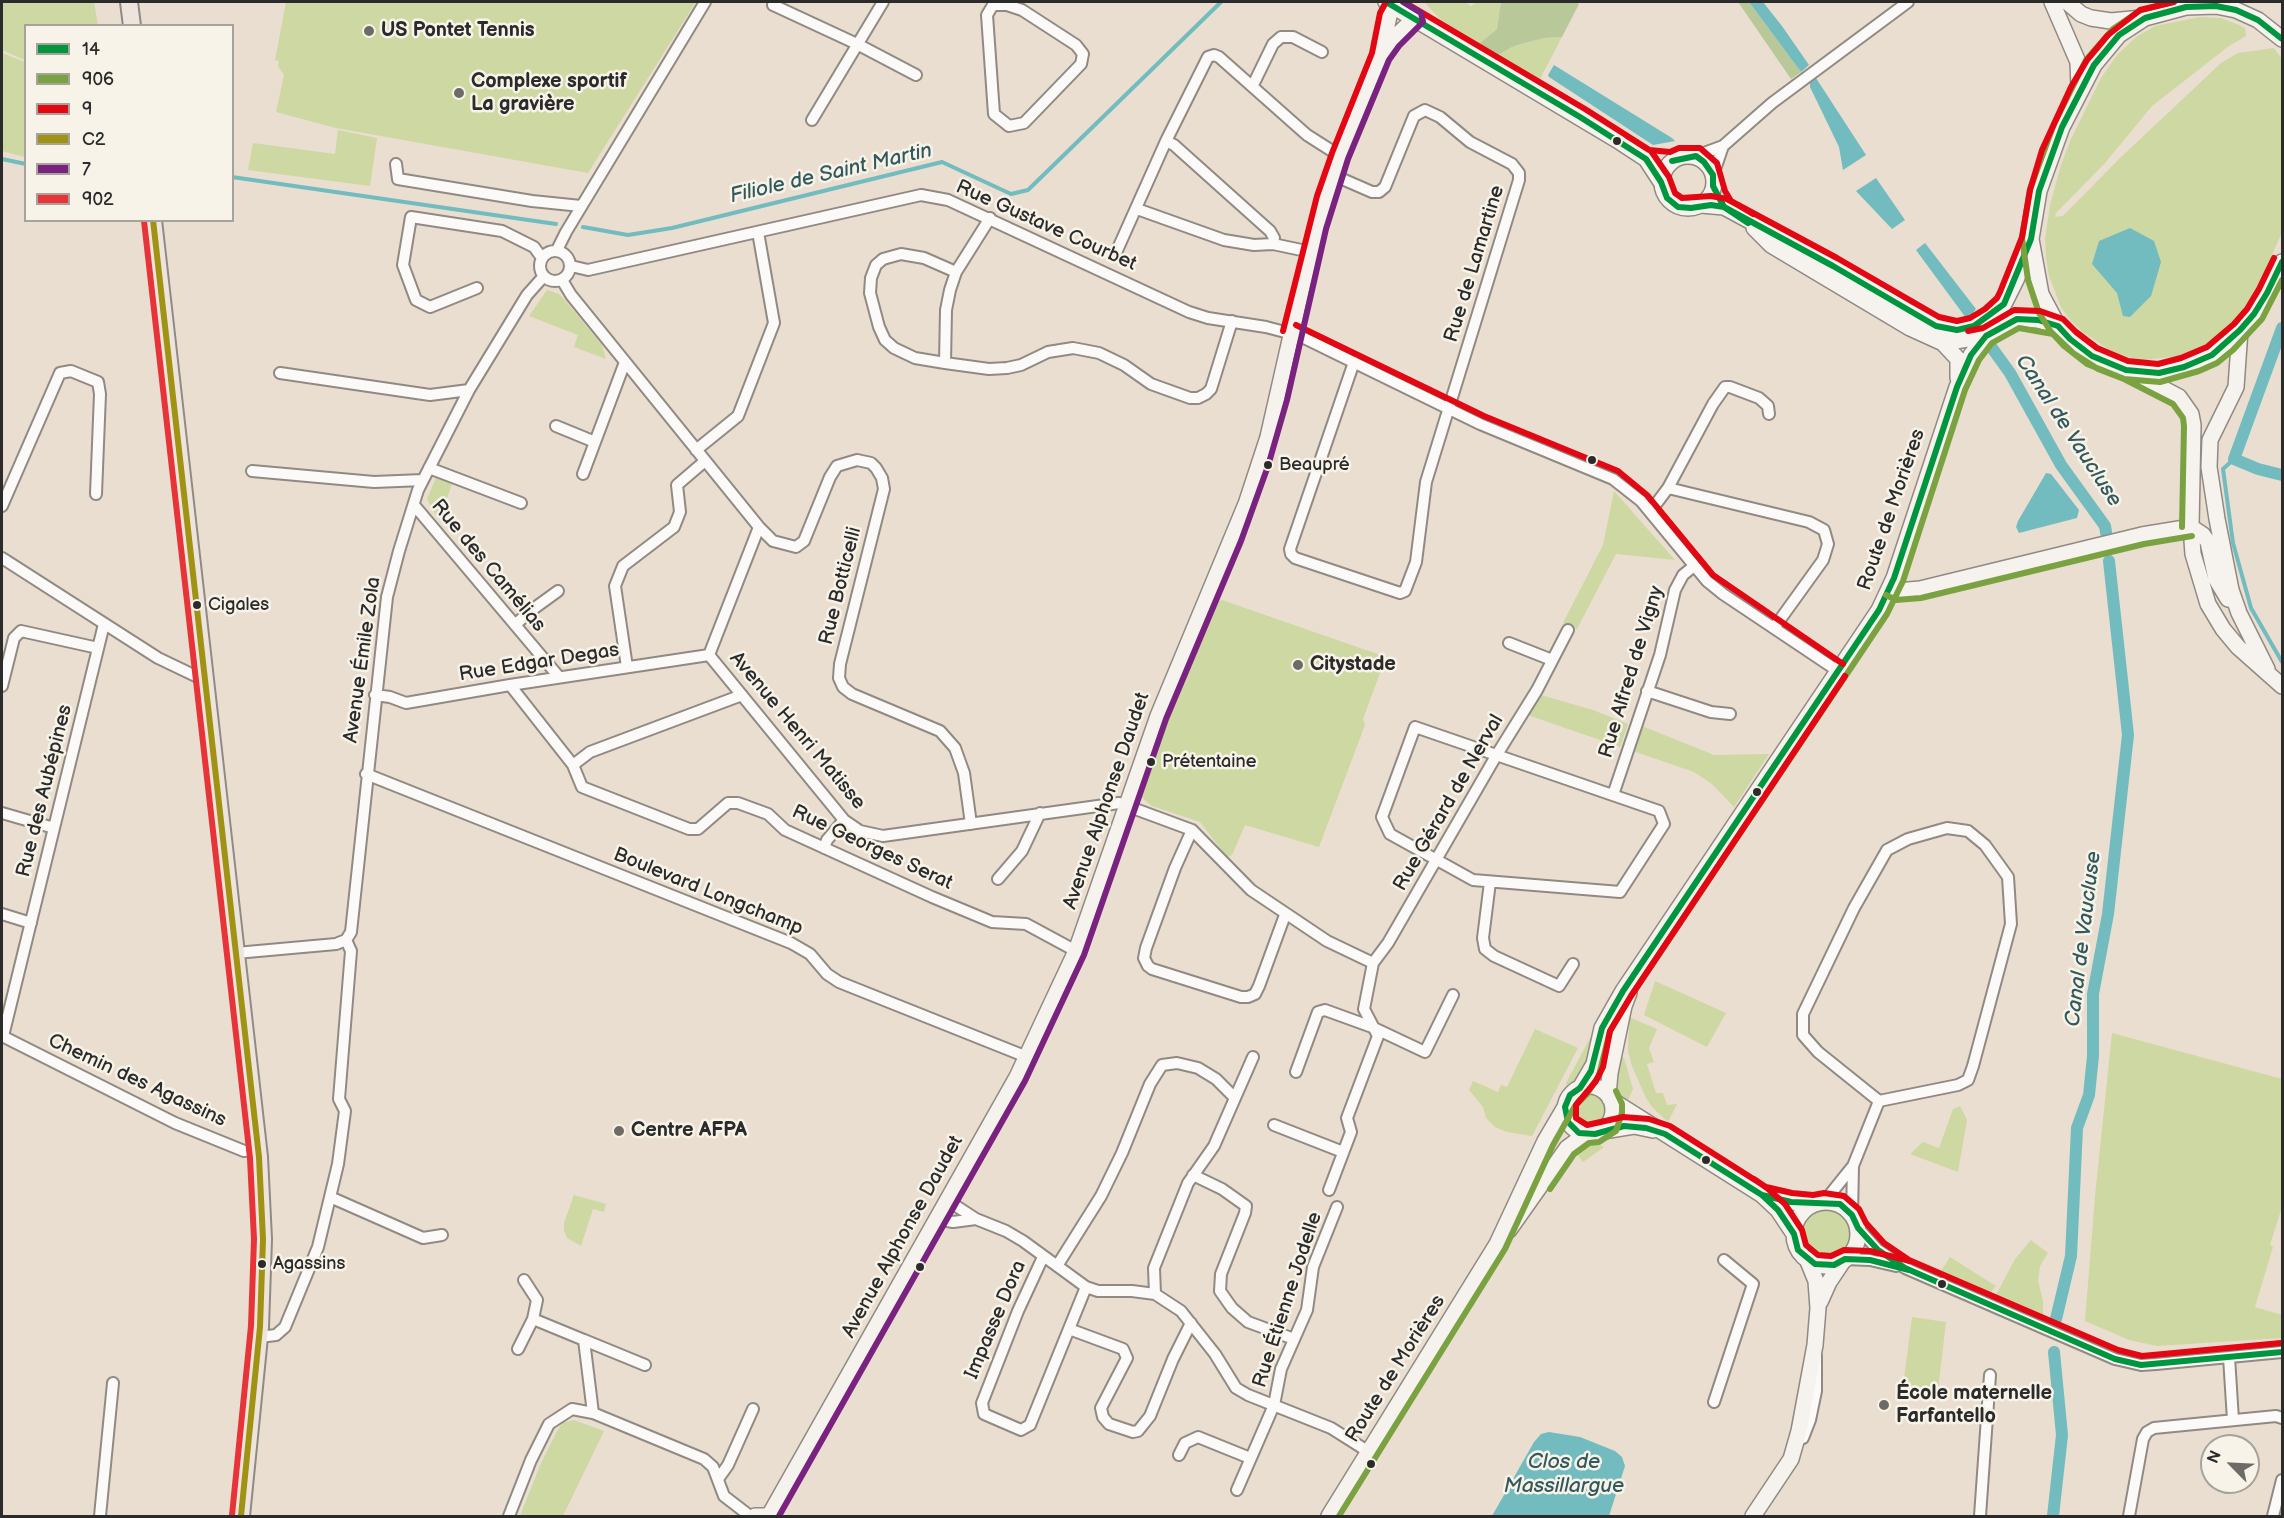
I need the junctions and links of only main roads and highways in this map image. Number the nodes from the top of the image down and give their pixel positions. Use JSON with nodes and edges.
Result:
{"nodes":[{"id":1,"x":129,"y":2,"type":"edge"},
{"id":2,"x":2052,"y":2,"type":"edge"},
{"id":3,"x":2067,"y":2,"type":"edge"},
{"id":4,"x":2251,"y":2,"type":"edge"},
{"id":5,"x":1390,"y":4,"type":"edge"},
{"id":6,"x":2236,"y":10,"type":"junction"},
{"id":7,"x":2145,"y":18,"type":"junction"},
{"id":8,"x":1414,"y":19,"type":"junction"},
{"id":9,"x":132,"y":24,"type":"edge"},
{"id":10,"x":2283,"y":39,"type":"edge"},
{"id":11,"x":1381,"y":56,"type":"junction"},
{"id":12,"x":2079,"y":92,"type":"junction"},
{"id":13,"x":1646,"y":159,"type":"junction"},
{"id":14,"x":1672,"y":161,"type":"junction"},
{"id":15,"x":1713,"y":181,"type":"junction"},
{"id":16,"x":1661,"y":182,"type":"junction"},
{"id":17,"x":1701,"y":205,"type":"junction"},
{"id":18,"x":1724,"y":207,"type":"junction"},
{"id":19,"x":1745,"y":219,"type":"junction"},
{"id":20,"x":153,"y":222,"type":"edge"},
{"id":21,"x":2031,"y":239,"type":"junction"},
{"id":22,"x":2283,"y":262,"type":"edge"},
{"id":23,"x":2058,"y":326,"type":"junction"},
{"id":24,"x":2240,"y":330,"type":"junction"},
{"id":25,"x":1986,"y":336,"type":"junction"},
{"id":26,"x":1943,"y":343,"type":"junction"},
{"id":27,"x":2126,"y":369,"type":"junction"},
{"id":28,"x":1957,"y":387,"type":"junction"},
{"id":29,"x":2191,"y":527,"type":"junction"},
{"id":30,"x":1890,"y":587,"type":"junction"},
{"id":31,"x":2239,"y":613,"type":"junction"},
{"id":32,"x":2270,"y":674,"type":"junction"},
{"id":33,"x":2283,"y":686,"type":"edge"},
{"id":34,"x":1641,"y":966,"type":"junction"},
{"id":35,"x":1580,"y":1088,"type":"junction"},
{"id":36,"x":1609,"y":1097,"type":"junction"},
{"id":37,"x":1565,"y":1107,"type":"junction"},
{"id":38,"x":1603,"y":1131,"type":"junction"},
{"id":39,"x":1586,"y":1134,"type":"junction"},
{"id":40,"x":1665,"y":1134,"type":"junction"},
{"id":41,"x":1762,"y":1195,"type":"junction"},
{"id":42,"x":1819,"y":1203,"type":"junction"},
{"id":43,"x":1794,"y":1234,"type":"junction"},
{"id":44,"x":1497,"y":1244,"type":"junction"},
{"id":45,"x":1807,"y":1260,"type":"junction"},
{"id":46,"x":1844,"y":1260,"type":"junction"},
{"id":47,"x":1818,"y":1308,"type":"junction"},
{"id":48,"x":241,"y":1516,"type":"edge"},
{"id":49,"x":753,"y":1516,"type":"edge"},
{"id":50,"x":768,"y":1516,"type":"edge"},
{"id":51,"x":1329,"y":1516,"type":"edge"},
{"id":52,"x":1753,"y":1516,"type":"edge"}],
"edges":[{"from":1,"to":9,"type":"main road"},
{"from":2,"to":12,"type":"main road"},
{"from":3,"to":7,"type":"main road"},
{"from":4,"to":6,"type":"main road"},
{"from":5,"to":8,"type":"main road"},
{"from":5,"to":11,"type":"main road","name":"Avenue Alphonse Daudet"},
{"from":6,"to":7,"type":"main road"},
{"from":6,"to":10,"type":"main road"},
{"from":7,"to":12,"type":"main road"},
{"from":8,"to":11,"type":"main road","name":"Avenue Alphonse Daudet"},
{"from":8,"to":13,"type":"main road"},
{"from":11,"to":50,"type":"main road","name":"Avenue Alphonse Daudet"},
{"from":12,"to":21,"type":"main road"},
{"from":13,"to":14,"type":"main road"},
{"from":13,"to":16,"type":"main road"},
{"from":14,"to":15,"type":"main road"},
{"from":14,"to":16,"type":"main road"},
{"from":15,"to":17,"type":"main road"},
{"from":15,"to":18,"type":"main road"},
{"from":16,"to":17,"type":"main road"},
{"from":17,"to":18,"type":"main road"},
{"from":18,"to":19,"type":"main road"},
{"from":19,"to":21,"type":"main road"},
{"from":19,"to":26,"type":"main road"},
{"from":20,"to":48,"type":"main road"},
{"from":21,"to":23,"type":"main road"},
{"from":22,"to":24,"type":"main road"},
{"from":23,"to":25,"type":"main road","name":"Route de Morières"},
{"from":23,"to":27,"type":"main road"},
{"from":24,"to":27,"type":"main road"},
{"from":24,"to":31,"type":"main road"},
{"from":25,"to":26,"type":"main road"},
{"from":25,"to":28,"type":"main road","name":"Route de Morières"},
{"from":26,"to":28,"type":"main road"},
{"from":27,"to":29,"type":"main road"},
{"from":28,"to":30,"type":"main road","name":"Route de Morières"},
{"from":29,"to":30,"type":"main road"},
{"from":29,"to":31,"type":"main road"},
{"from":29,"to":32,"type":"main road"},
{"from":30,"to":34,"type":"main road","name":"Route de Morières"},
{"from":31,"to":32,"type":"main road"},
{"from":32,"to":33,"type":"main road"},
{"from":34,"to":35,"type":"main road","name":"Route de Morières"},
{"from":34,"to":36,"type":"main road","name":"Route de Morières"},
{"from":35,"to":36,"type":"main road"},
{"from":35,"to":37,"type":"main road"},
{"from":36,"to":38,"type":"main road"},
{"from":36,"to":40,"type":"main road"},
{"from":37,"to":39,"type":"main road"},
{"from":37,"to":44,"type":"main road","name":"Route de Morières"},
{"from":38,"to":39,"type":"main road"},
{"from":38,"to":40,"type":"main road"},
{"from":39,"to":44,"type":"main road","name":"Route de Morières"},
{"from":40,"to":41,"type":"main road"},
{"from":41,"to":42,"type":"main road"},
{"from":41,"to":43,"type":"main road"},
{"from":42,"to":43,"type":"main road"},
{"from":42,"to":46,"type":"main road"},
{"from":43,"to":45,"type":"main road"},
{"from":44,"to":51,"type":"main road","name":"Route de Morières"},
{"from":45,"to":46,"type":"main road"},
{"from":45,"to":47,"type":"main road"},
{"from":46,"to":47,"type":"main road"},
{"from":47,"to":52,"type":"main road"},
{"from":49,"to":50,"type":"main road"}]}
